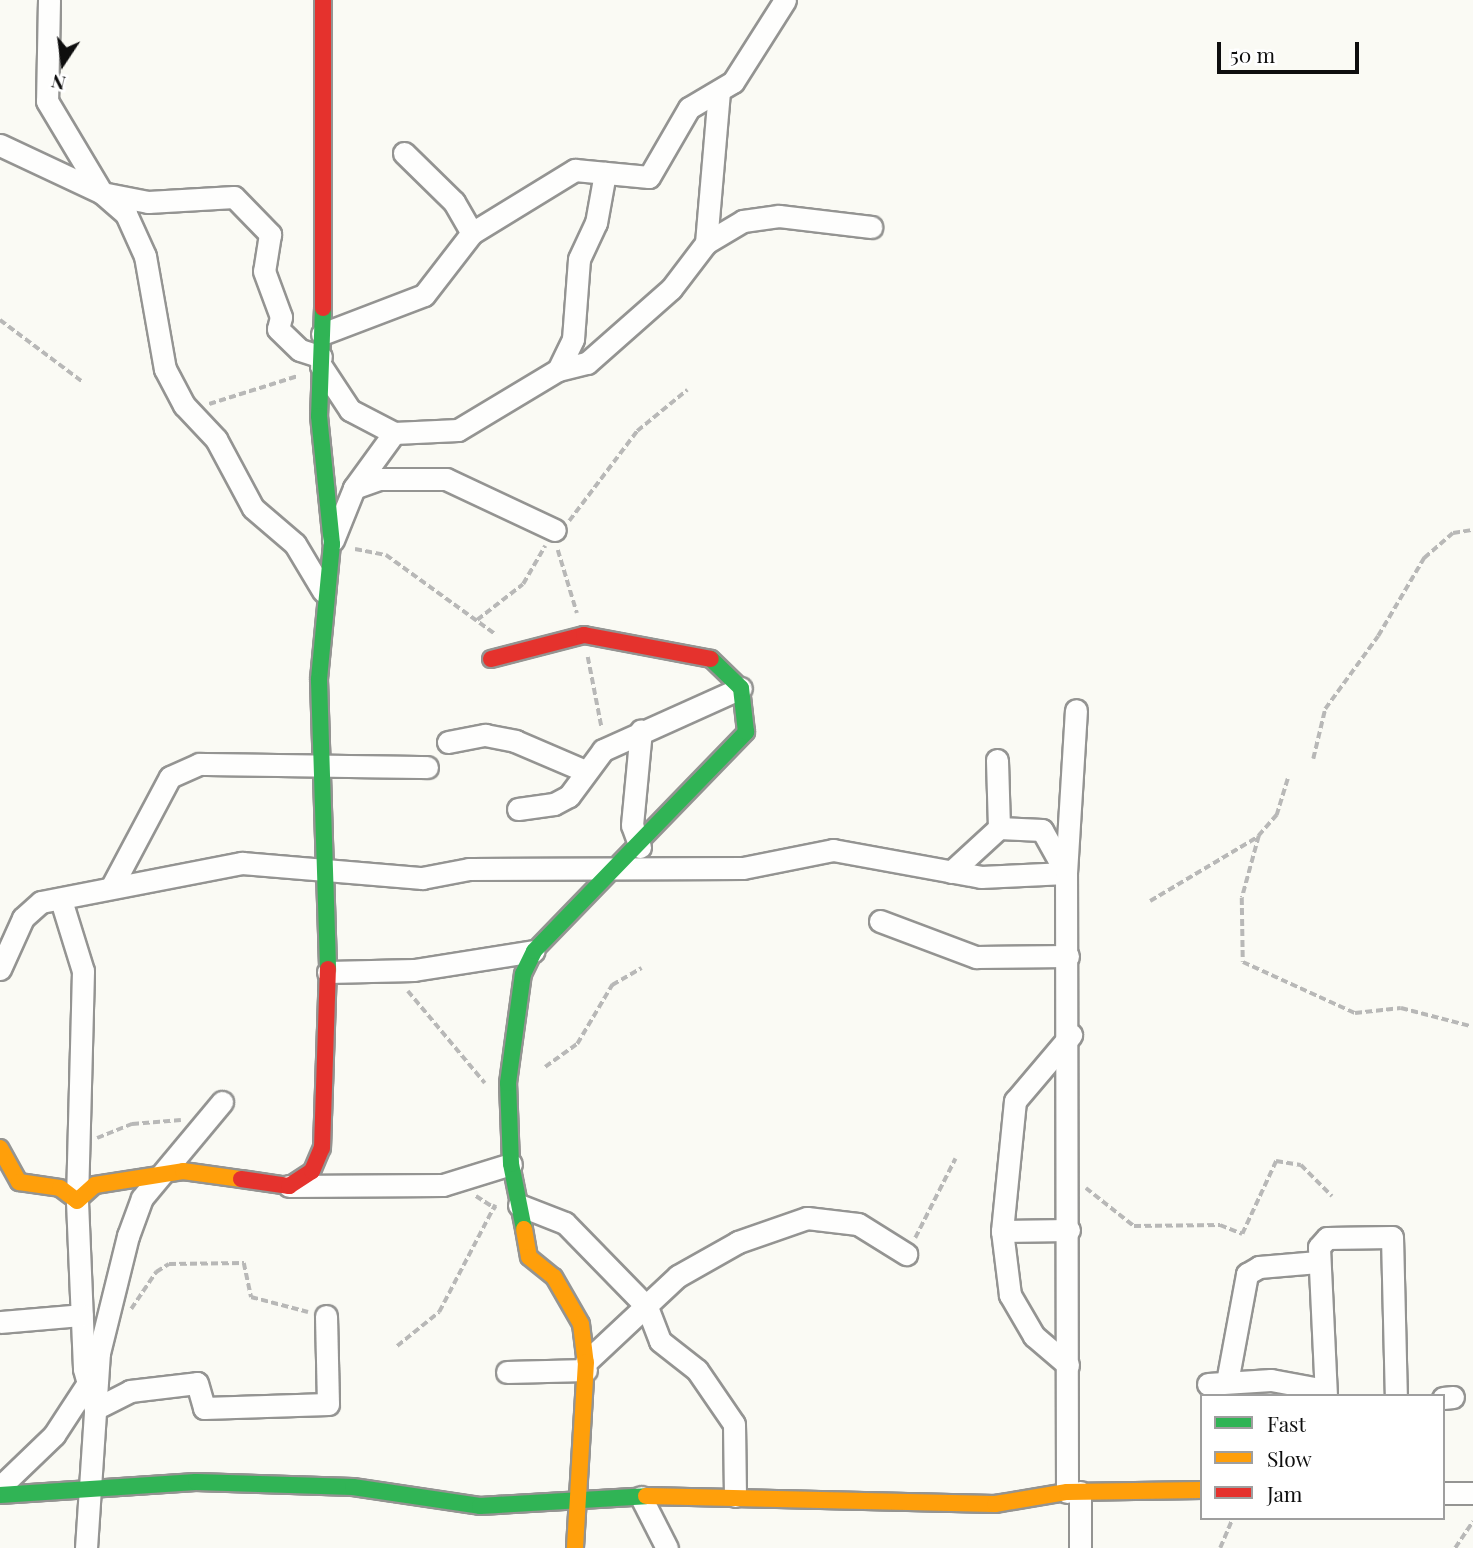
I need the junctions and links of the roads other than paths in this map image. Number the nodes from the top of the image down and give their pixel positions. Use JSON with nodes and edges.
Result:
{"nodes":[{"id":1,"x":49,"y":0,"type":"edge"},
{"id":2,"x":323,"y":0,"type":"edge"},
{"id":3,"x":785,"y":0,"type":"edge"},
{"id":4,"x":719,"y":92,"type":"junction"},
{"id":5,"x":0,"y":145,"type":"edge"},
{"id":6,"x":404,"y":153,"type":"dead end"},
{"id":7,"x":606,"y":173,"type":"junction"},
{"id":8,"x":102,"y":193,"type":"junction"},
{"id":9,"x":871,"y":227,"type":"dead end"},
{"id":10,"x":472,"y":233,"type":"junction"},
{"id":11,"x":706,"y":243,"type":"junction"},
{"id":12,"x":322,"y":334,"type":"junction"},
{"id":13,"x":321,"y":361,"type":"junction"},
{"id":14,"x":558,"y":370,"type":"junction"},
{"id":15,"x":394,"y":433,"type":"junction"},
{"id":16,"x":354,"y":488,"type":"junction"},
{"id":17,"x":555,"y":530,"type":"road end"},
{"id":18,"x":332,"y":544,"type":"junction"},
{"id":19,"x":323,"y":591,"type":"junction"},
{"id":20,"x":491,"y":659,"type":"dead end"},
{"id":21,"x":741,"y":688,"type":"junction"},
{"id":22,"x":1076,"y":710,"type":"dead end"},
{"id":23,"x":641,"y":730,"type":"junction"},
{"id":24,"x":448,"y":742,"type":"dead end"},
{"id":25,"x":997,"y":760,"type":"dead end"},
{"id":26,"x":428,"y":767,"type":"dead end"},
{"id":27,"x":322,"y":769,"type":"junction"},
{"id":28,"x":584,"y":771,"type":"junction"},
{"id":29,"x":518,"y":809,"type":"dead end"},
{"id":30,"x":999,"y":828,"type":"junction"},
{"id":31,"x":640,"y":847,"type":"junction"},
{"id":32,"x":620,"y":867,"type":"junction"},
{"id":33,"x":324,"y":872,"type":"junction"},
{"id":34,"x":951,"y":872,"type":"junction"},
{"id":35,"x":1066,"y":873,"type":"junction"},
{"id":36,"x":113,"y":886,"type":"junction"},
{"id":37,"x":61,"y":900,"type":"junction"},
{"id":38,"x":880,"y":921,"type":"dead end"},
{"id":39,"x":534,"y":951,"type":"junction"},
{"id":40,"x":1068,"y":956,"type":"junction"},
{"id":41,"x":0,"y":969,"type":"edge"},
{"id":42,"x":328,"y":972,"type":"junction"},
{"id":43,"x":1071,"y":1035,"type":"junction"},
{"id":44,"x":222,"y":1102,"type":"dead end"},
{"id":45,"x":0,"y":1148,"type":"edge"},
{"id":46,"x":508,"y":1165,"type":"junction"},
{"id":47,"x":162,"y":1174,"type":"junction"},
{"id":48,"x":10,"y":1185,"type":"edge"},
{"id":49,"x":289,"y":1186,"type":"junction"},
{"id":50,"x":77,"y":1201,"type":"junction"},
{"id":51,"x":521,"y":1213,"type":"junction"},
{"id":52,"x":1069,"y":1230,"type":"junction"},
{"id":53,"x":1002,"y":1231,"type":"junction"},
{"id":54,"x":906,"y":1254,"type":"road end"},
{"id":55,"x":1318,"y":1262,"type":"junction"},
{"id":56,"x":647,"y":1307,"type":"junction"},
{"id":57,"x":82,"y":1315,"type":"junction"},
{"id":58,"x":326,"y":1316,"type":"road end"},
{"id":59,"x":0,"y":1322,"type":"edge"},
{"id":60,"x":1068,"y":1365,"type":"junction"},
{"id":61,"x":586,"y":1366,"type":"junction"},
{"id":62,"x":507,"y":1372,"type":"dead end"},
{"id":63,"x":88,"y":1383,"type":"junction"},
{"id":64,"x":1326,"y":1393,"type":"edge"},
{"id":65,"x":1396,"y":1394,"type":"edge"},
{"id":66,"x":95,"y":1409,"type":"junction"},
{"id":67,"x":0,"y":1487,"type":"edge"},
{"id":68,"x":88,"y":1490,"type":"junction"},
{"id":69,"x":1200,"y":1490,"type":"edge"},
{"id":70,"x":1074,"y":1492,"type":"junction"},
{"id":71,"x":1445,"y":1493,"type":"edge"},
{"id":72,"x":1473,"y":1493,"type":"edge"},
{"id":73,"x":0,"y":1495,"type":"edge"},
{"id":74,"x":735,"y":1496,"type":"junction"},
{"id":75,"x":641,"y":1497,"type":"junction"},
{"id":76,"x":575,"y":1498,"type":"junction"},
{"id":77,"x":86,"y":1548,"type":"edge"},
{"id":78,"x":575,"y":1548,"type":"edge"},
{"id":79,"x":667,"y":1548,"type":"edge"},
{"id":80,"x":1080,"y":1548,"type":"edge"}],
"edges":[{"from":1,"to":8,"type":"street"},
{"from":2,"to":12,"type":"street"},
{"from":3,"to":4,"type":"street"},
{"from":4,"to":7,"type":"street"},
{"from":4,"to":11,"type":"street"},
{"from":5,"to":8,"type":"street"},
{"from":6,"to":10,"type":"street"},
{"from":7,"to":10,"type":"street"},
{"from":7,"to":14,"type":"street"},
{"from":8,"to":13,"type":"street"},
{"from":8,"to":19,"type":"street"},
{"from":9,"to":11,"type":"street"},
{"from":10,"to":12,"type":"street"},
{"from":11,"to":14,"type":"street"},
{"from":12,"to":13,"type":"street"},
{"from":13,"to":15,"type":"street"},
{"from":13,"to":18,"type":"street"},
{"from":14,"to":15,"type":"street"},
{"from":15,"to":16,"type":"street"},
{"from":16,"to":17,"type":"street"},
{"from":16,"to":18,"type":"street"},
{"from":18,"to":19,"type":"street"},
{"from":19,"to":27,"type":"street"},
{"from":20,"to":21,"type":"street"},
{"from":21,"to":23,"type":"street"},
{"from":21,"to":31,"type":"street"},
{"from":22,"to":35,"type":"street"},
{"from":23,"to":28,"type":"street"},
{"from":23,"to":31,"type":"street"},
{"from":24,"to":28,"type":"street"},
{"from":25,"to":30,"type":"street"},
{"from":26,"to":27,"type":"street"},
{"from":27,"to":33,"type":"street"},
{"from":27,"to":36,"type":"street"},
{"from":28,"to":29,"type":"street"},
{"from":30,"to":34,"type":"street"},
{"from":30,"to":35,"type":"street"},
{"from":31,"to":32,"type":"street"},
{"from":32,"to":33,"type":"street"},
{"from":32,"to":34,"type":"street"},
{"from":32,"to":39,"type":"street"},
{"from":33,"to":36,"type":"street"},
{"from":33,"to":42,"type":"street"},
{"from":34,"to":35,"type":"street"},
{"from":35,"to":40,"type":"street"},
{"from":36,"to":37,"type":"street"},
{"from":37,"to":41,"type":"street"},
{"from":37,"to":50,"type":"street"},
{"from":38,"to":40,"type":"street"},
{"from":39,"to":42,"type":"street"},
{"from":39,"to":46,"type":"street"},
{"from":40,"to":43,"type":"street"},
{"from":42,"to":49,"type":"street"},
{"from":43,"to":52,"type":"street"},
{"from":43,"to":53,"type":"street"},
{"from":44,"to":47,"type":"street"},
{"from":45,"to":48,"type":"street"},
{"from":46,"to":49,"type":"street"},
{"from":46,"to":51,"type":"street"},
{"from":47,"to":49,"type":"street"},
{"from":47,"to":50,"type":"street"},
{"from":47,"to":66,"type":"street"},
{"from":48,"to":50,"type":"street"},
{"from":50,"to":57,"type":"street"},
{"from":51,"to":56,"type":"street"},
{"from":51,"to":61,"type":"street"},
{"from":52,"to":53,"type":"street"},
{"from":52,"to":60,"type":"street"},
{"from":53,"to":60,"type":"street"},
{"from":54,"to":56,"type":"street"},
{"from":55,"to":64,"type":"street"},
{"from":55,"to":64,"type":"street"},
{"from":55,"to":65,"type":"street"},
{"from":56,"to":61,"type":"street"},
{"from":56,"to":74,"type":"street"},
{"from":57,"to":59,"type":"street"},
{"from":57,"to":63,"type":"street"},
{"from":58,"to":66,"type":"street"},
{"from":60,"to":70,"type":"street"},
{"from":61,"to":62,"type":"street"},
{"from":61,"to":76,"type":"street"},
{"from":63,"to":66,"type":"street"},
{"from":63,"to":67,"type":"street"},
{"from":66,"to":68,"type":"street"},
{"from":68,"to":73,"type":"street"},
{"from":68,"to":76,"type":"street"},
{"from":68,"to":77,"type":"street"},
{"from":69,"to":70,"type":"street"},
{"from":70,"to":74,"type":"street"},
{"from":70,"to":80,"type":"street"},
{"from":71,"to":72,"type":"street"},
{"from":74,"to":75,"type":"street"},
{"from":75,"to":76,"type":"street"},
{"from":75,"to":79,"type":"street"},
{"from":76,"to":78,"type":"street"}]}
